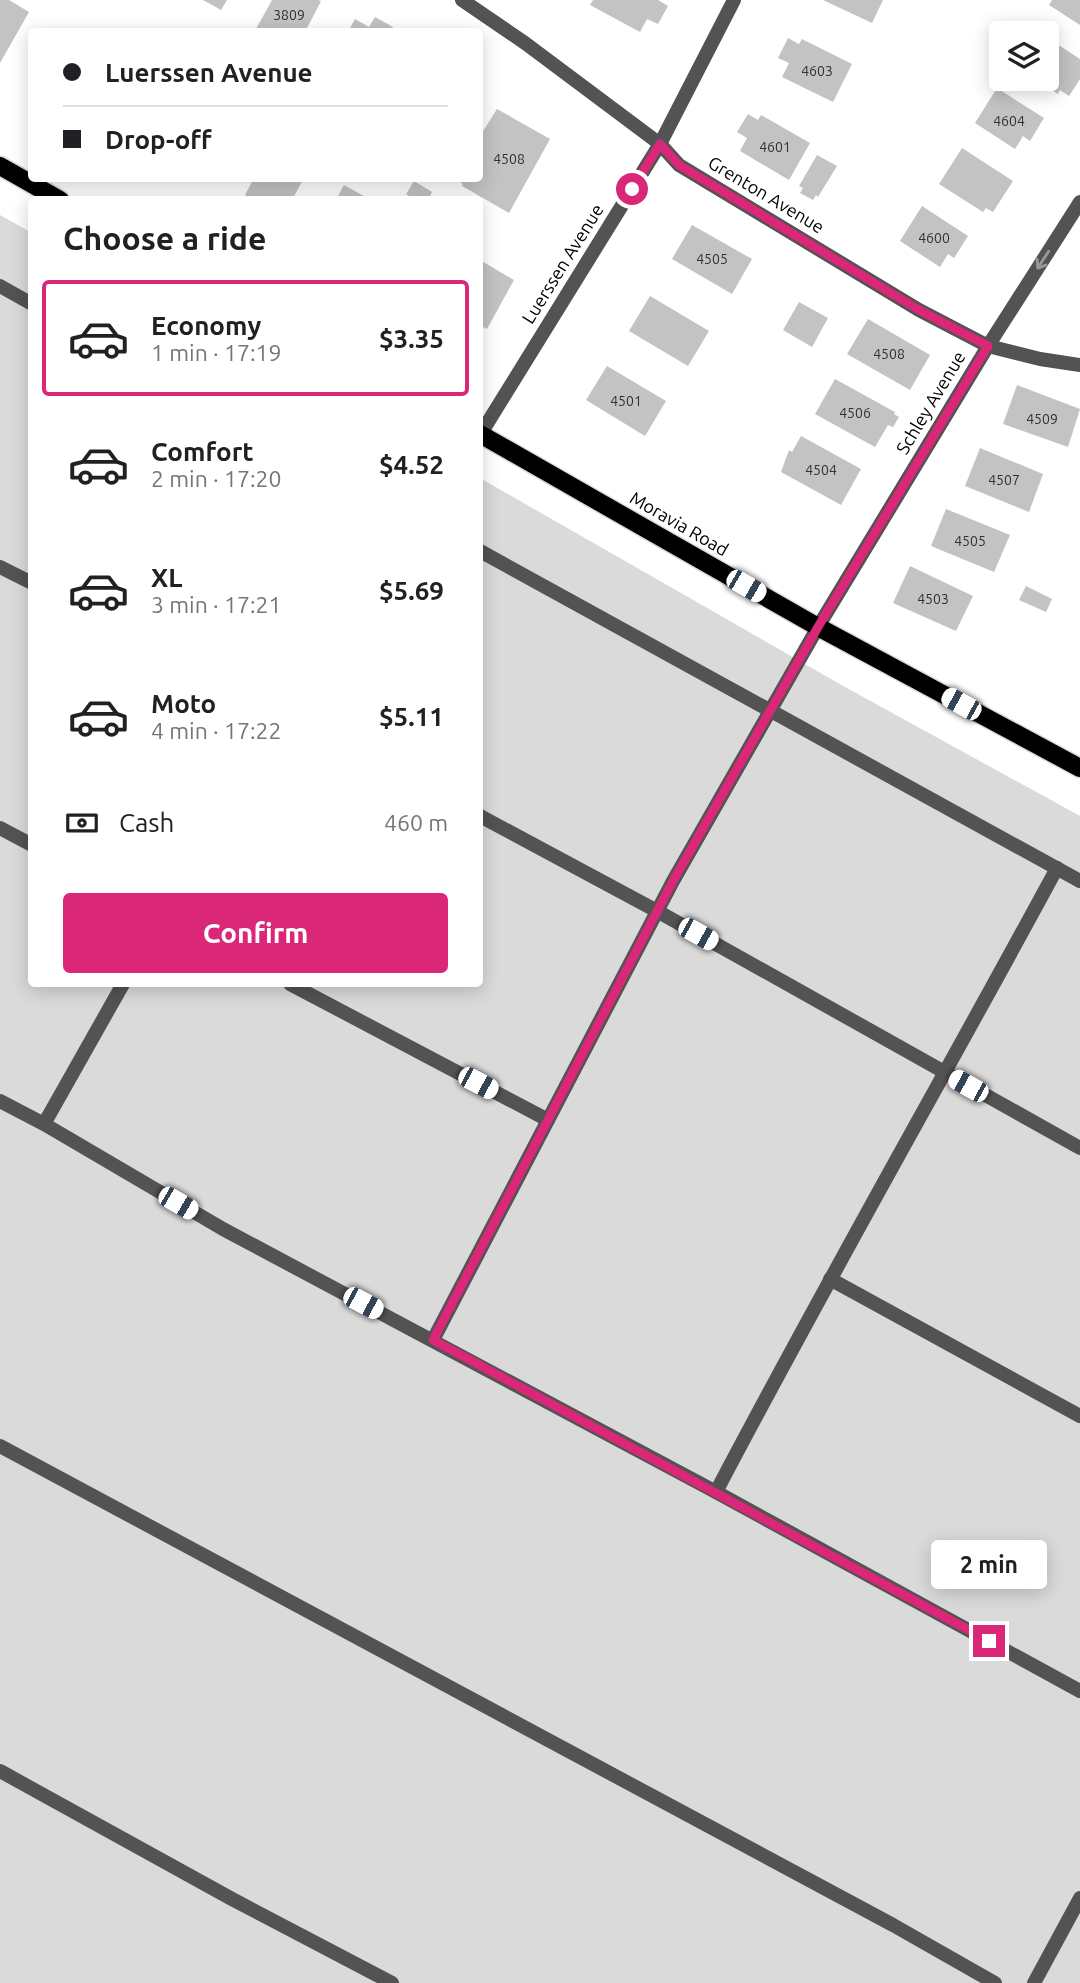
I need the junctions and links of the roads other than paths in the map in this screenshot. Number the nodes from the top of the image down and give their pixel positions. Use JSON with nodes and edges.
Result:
{"nodes":[{"id":1,"x":463,"y":0,"type":"edge"},
{"id":2,"x":734,"y":0,"type":"edge"},
{"id":3,"x":660,"y":144,"type":"junction"},
{"id":4,"x":0,"y":166,"type":"edge"},
{"id":5,"x":28,"y":182,"type":"edge"},
{"id":6,"x":28,"y":182,"type":"edge"},
{"id":7,"x":53,"y":196,"type":"edge"},
{"id":8,"x":1080,"y":202,"type":"edge"},
{"id":9,"x":0,"y":286,"type":"edge"},
{"id":10,"x":28,"y":302,"type":"edge"},
{"id":11,"x":988,"y":346,"type":"junction"},
{"id":12,"x":1080,"y":365,"type":"edge"},
{"id":13,"x":483,"y":430,"type":"edge"},
{"id":14,"x":483,"y":437,"type":"edge"},
{"id":15,"x":483,"y":553,"type":"edge"},
{"id":16,"x":0,"y":567,"type":"edge"},
{"id":17,"x":28,"y":581,"type":"edge"},
{"id":18,"x":818,"y":627,"type":"junction"},
{"id":19,"x":770,"y":710,"type":"junction"},
{"id":20,"x":1080,"y":768,"type":"edge"},
{"id":21,"x":483,"y":818,"type":"edge"},
{"id":22,"x":0,"y":828,"type":"edge"},
{"id":23,"x":28,"y":843,"type":"edge"},
{"id":24,"x":1057,"y":868,"type":"junction"},
{"id":25,"x":1080,"y":881,"type":"edge"},
{"id":26,"x":657,"y":911,"type":"junction"},
{"id":27,"x":121,"y":987,"type":"edge"},
{"id":28,"x":296,"y":987,"type":"edge"},
{"id":29,"x":946,"y":1073,"type":"junction"},
{"id":30,"x":0,"y":1101,"type":"edge"},
{"id":31,"x":548,"y":1120,"type":"junction"},
{"id":32,"x":44,"y":1124,"type":"junction"},
{"id":33,"x":1080,"y":1148,"type":"edge"},
{"id":34,"x":830,"y":1279,"type":"junction"},
{"id":35,"x":433,"y":1340,"type":"junction"},
{"id":36,"x":1080,"y":1416,"type":"edge"},
{"id":37,"x":0,"y":1446,"type":"edge"},
{"id":38,"x":716,"y":1492,"type":"junction"},
{"id":39,"x":1080,"y":1690,"type":"edge"},
{"id":40,"x":0,"y":1771,"type":"edge"},
{"id":41,"x":1080,"y":1898,"type":"edge"},
{"id":42,"x":392,"y":1983,"type":"edge"},
{"id":43,"x":996,"y":1983,"type":"edge"},
{"id":44,"x":1034,"y":1983,"type":"edge"}],
"edges":[{"from":1,"to":3,"type":"street","name":"Grenton Avenue"},
{"from":2,"to":3,"type":"street","name":"Luerssen Avenue"},
{"from":3,"to":11,"type":"street","name":"Grenton Avenue"},
{"from":3,"to":13,"type":"street","name":"Luerssen Avenue"},
{"from":4,"to":6,"type":"main road"},
{"from":5,"to":7,"type":"main road"},
{"from":8,"to":11,"type":"street","name":"Schley Avenue","one_way":true},
{"from":9,"to":10,"type":"street"},
{"from":11,"to":12,"type":"street","name":"Grenton Avenue"},
{"from":11,"to":18,"type":"street","name":"Schley Avenue"},
{"from":14,"to":18,"type":"main road","name":"Moravia Road"},
{"from":15,"to":19,"type":"street"},
{"from":16,"to":17,"type":"street"},
{"from":18,"to":19,"type":"street","name":"Schley Avenue"},
{"from":18,"to":20,"type":"main road","name":"Moravia Road"},
{"from":19,"to":24,"type":"street"},
{"from":19,"to":26,"type":"street","name":"Schley Avenue"},
{"from":21,"to":26,"type":"street"},
{"from":22,"to":23,"type":"street"},
{"from":24,"to":25,"type":"street"},
{"from":24,"to":29,"type":"street"},
{"from":26,"to":29,"type":"street"},
{"from":26,"to":31,"type":"street","name":"Schley Avenue"},
{"from":27,"to":32,"type":"street"},
{"from":28,"to":31,"type":"street"},
{"from":29,"to":33,"type":"street"},
{"from":29,"to":34,"type":"street"},
{"from":30,"to":32,"type":"street"},
{"from":31,"to":35,"type":"street","name":"Schley Avenue"},
{"from":32,"to":35,"type":"street"},
{"from":34,"to":36,"type":"street"},
{"from":34,"to":38,"type":"street"},
{"from":35,"to":38,"type":"street"},
{"from":37,"to":43,"type":"street"},
{"from":38,"to":39,"type":"street"},
{"from":40,"to":42,"type":"street"},
{"from":41,"to":44,"type":"street"}]}
